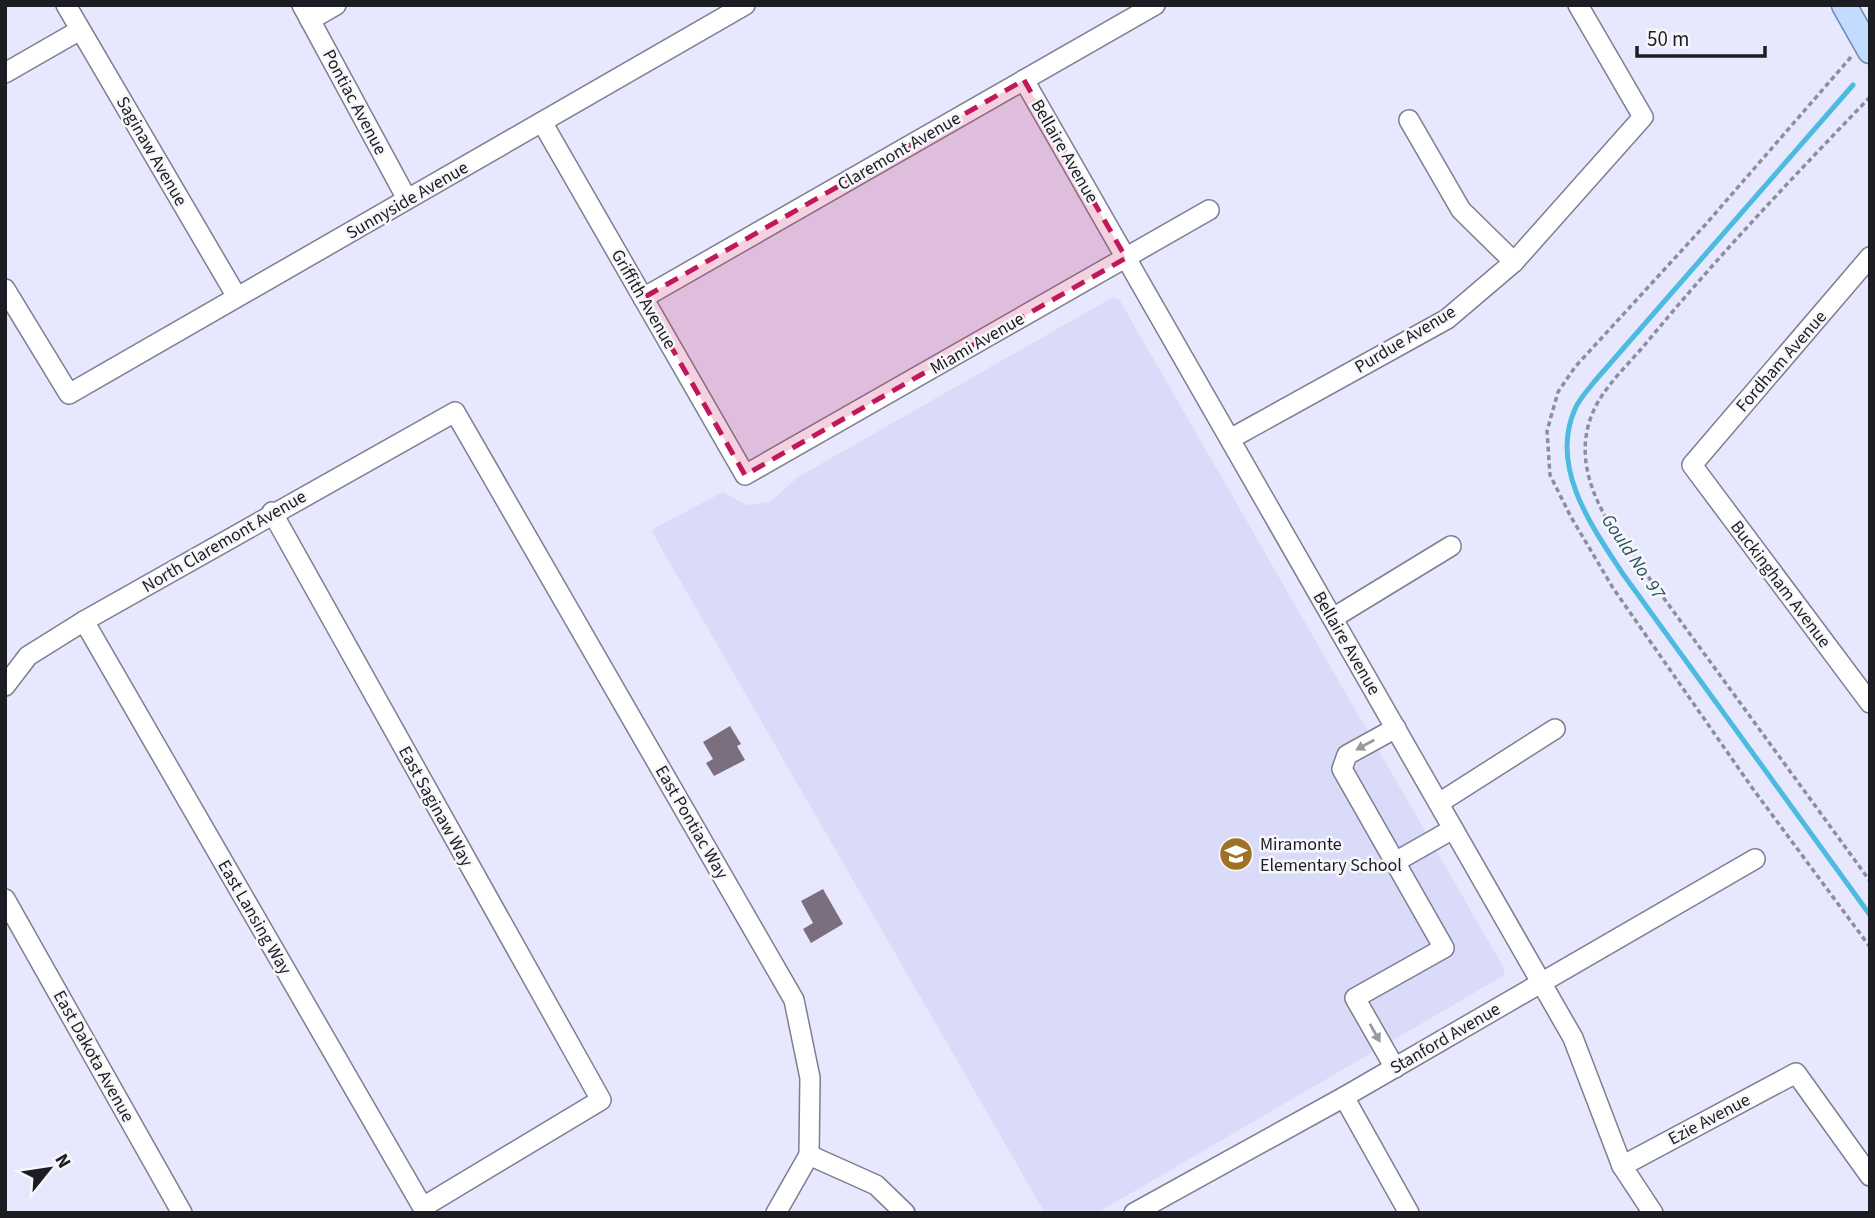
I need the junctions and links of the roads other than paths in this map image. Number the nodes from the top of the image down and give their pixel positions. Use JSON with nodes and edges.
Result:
{"nodes":[{"id":1,"x":66,"y":5,"type":"edge"},
{"id":2,"x":336,"y":5,"type":"edge"},
{"id":3,"x":745,"y":5,"type":"edge"},
{"id":4,"x":1155,"y":5,"type":"edge"},
{"id":5,"x":1578,"y":5,"type":"edge"},
{"id":6,"x":1844,"y":5,"type":"edge"},
{"id":7,"x":306,"y":13,"type":"edge"},
{"id":8,"x":80,"y":30,"type":"junction"},
{"id":9,"x":1870,"y":51,"type":"edge"},
{"id":10,"x":5,"y":73,"type":"edge"},
{"id":11,"x":1024,"y":80,"type":"junction"},
{"id":12,"x":1409,"y":120,"type":"dead end"},
{"id":13,"x":542,"y":122,"type":"junction"},
{"id":14,"x":407,"y":199,"type":"junction"},
{"id":15,"x":1209,"y":210,"type":"dead end"},
{"id":16,"x":1870,"y":257,"type":"edge"},
{"id":17,"x":1126,"y":258,"type":"junction"},
{"id":18,"x":1514,"y":262,"type":"junction"},
{"id":19,"x":5,"y":289,"type":"edge"},
{"id":20,"x":237,"y":297,"type":"junction"},
{"id":21,"x":643,"y":298,"type":"junction"},
{"id":22,"x":455,"y":411,"type":"joint"},
{"id":23,"x":1230,"y":439,"type":"junction"},
{"id":24,"x":1692,"y":464,"type":"joint"},
{"id":25,"x":745,"y":475,"type":"joint"},
{"id":26,"x":272,"y":512,"type":"junction"},
{"id":27,"x":1451,"y":546,"type":"dead end"},
{"id":28,"x":1333,"y":618,"type":"junction"},
{"id":29,"x":84,"y":621,"type":"junction"},
{"id":30,"x":5,"y":686,"type":"edge"},
{"id":31,"x":1870,"y":703,"type":"edge"},
{"id":32,"x":1396,"y":728,"type":"junction"},
{"id":33,"x":1555,"y":729,"type":"dead end"},
{"id":34,"x":1439,"y":803,"type":"junction"},
{"id":35,"x":1453,"y":829,"type":"junction"},
{"id":36,"x":1755,"y":859,"type":"dead end"},
{"id":37,"x":1395,"y":862,"type":"junction"},
{"id":38,"x":5,"y":899,"type":"edge"},
{"id":39,"x":1541,"y":982,"type":"junction"},
{"id":40,"x":1395,"y":1068,"type":"junction"},
{"id":41,"x":1344,"y":1097,"type":"junction"},
{"id":42,"x":809,"y":1155,"type":"junction"},
{"id":43,"x":1622,"y":1166,"type":"junction"},
{"id":44,"x":1870,"y":1176,"type":"edge"},
{"id":45,"x":1156,"y":1207,"type":"edge"},
{"id":46,"x":425,"y":1210,"type":"edge"},
{"id":47,"x":182,"y":1213,"type":"edge"},
{"id":48,"x":776,"y":1213,"type":"edge"},
{"id":49,"x":905,"y":1213,"type":"edge"},
{"id":50,"x":1133,"y":1213,"type":"edge"},
{"id":51,"x":1409,"y":1213,"type":"edge"},
{"id":52,"x":1653,"y":1213,"type":"edge"}],
"edges":[{"from":1,"to":8,"type":"street","name":"Saginaw Avenue"},
{"from":2,"to":7,"type":"street"},
{"from":3,"to":13,"type":"street","name":"Sunnyside Avenue"},
{"from":4,"to":11,"type":"street","name":"Claremont Avenue"},
{"from":5,"to":18,"type":"street","name":"Purdue Avenue"},
{"from":6,"to":9,"type":"main road"},
{"from":7,"to":14,"type":"street","name":"Pontiac Avenue"},
{"from":8,"to":10,"type":"street"},
{"from":8,"to":20,"type":"street","name":"Saginaw Avenue"},
{"from":11,"to":17,"type":"street","name":"Bellaire Avenue"},
{"from":11,"to":21,"type":"street","name":"Claremont Avenue"},
{"from":12,"to":18,"type":"street"},
{"from":13,"to":14,"type":"street","name":"Sunnyside Avenue"},
{"from":13,"to":21,"type":"street","name":"Griffith Avenue"},
{"from":14,"to":20,"type":"street","name":"Sunnyside Avenue"},
{"from":15,"to":17,"type":"street","name":"Miami Avenue"},
{"from":16,"to":24,"type":"street","name":"Fordham Avenue"},
{"from":17,"to":23,"type":"street","name":"Bellaire Avenue"},
{"from":17,"to":25,"type":"street","name":"Miami Avenue"},
{"from":18,"to":23,"type":"street","name":"Purdue Avenue"},
{"from":19,"to":20,"type":"street","name":"Sunnyside Avenue"},
{"from":21,"to":25,"type":"street","name":"Griffith Avenue"},
{"from":22,"to":26,"type":"street","name":"North Claremont Avenue"},
{"from":22,"to":42,"type":"street","name":"East Pontiac Way"},
{"from":23,"to":28,"type":"street","name":"Bellaire Avenue"},
{"from":24,"to":31,"type":"street","name":"Buckingham Avenue"},
{"from":26,"to":29,"type":"street","name":"North Claremont Avenue"},
{"from":26,"to":46,"type":"street","name":"East Saginaw Way"},
{"from":27,"to":28,"type":"street"},
{"from":28,"to":32,"type":"street","name":"Bellaire Avenue"},
{"from":29,"to":30,"type":"street","name":"North Claremont Avenue"},
{"from":29,"to":46,"type":"street","name":"East Lansing Way"},
{"from":32,"to":34,"type":"street","name":"Bellaire Avenue"},
{"from":32,"to":37,"type":"street","one_way":true},
{"from":33,"to":34,"type":"street"},
{"from":34,"to":35,"type":"street","name":"Bellaire Avenue"},
{"from":35,"to":37,"type":"street"},
{"from":35,"to":39,"type":"street","name":"Bellaire Avenue"},
{"from":36,"to":39,"type":"street","name":"Stanford Avenue"},
{"from":37,"to":40,"type":"street","one_way":true},
{"from":38,"to":47,"type":"street","name":"East Dakota Avenue"},
{"from":39,"to":40,"type":"street","name":"Stanford Avenue"},
{"from":39,"to":43,"type":"street","name":"Bellaire Avenue"},
{"from":40,"to":41,"type":"street","name":"Stanford Avenue"},
{"from":41,"to":45,"type":"street","name":"Stanford Avenue"},
{"from":41,"to":51,"type":"street"},
{"from":42,"to":48,"type":"street"},
{"from":42,"to":49,"type":"street"},
{"from":43,"to":44,"type":"street","name":"Ezie Avenue"},
{"from":43,"to":52,"type":"street","name":"Bellaire Avenue"},
{"from":45,"to":50,"type":"street","name":"Stanford Avenue"}]}
